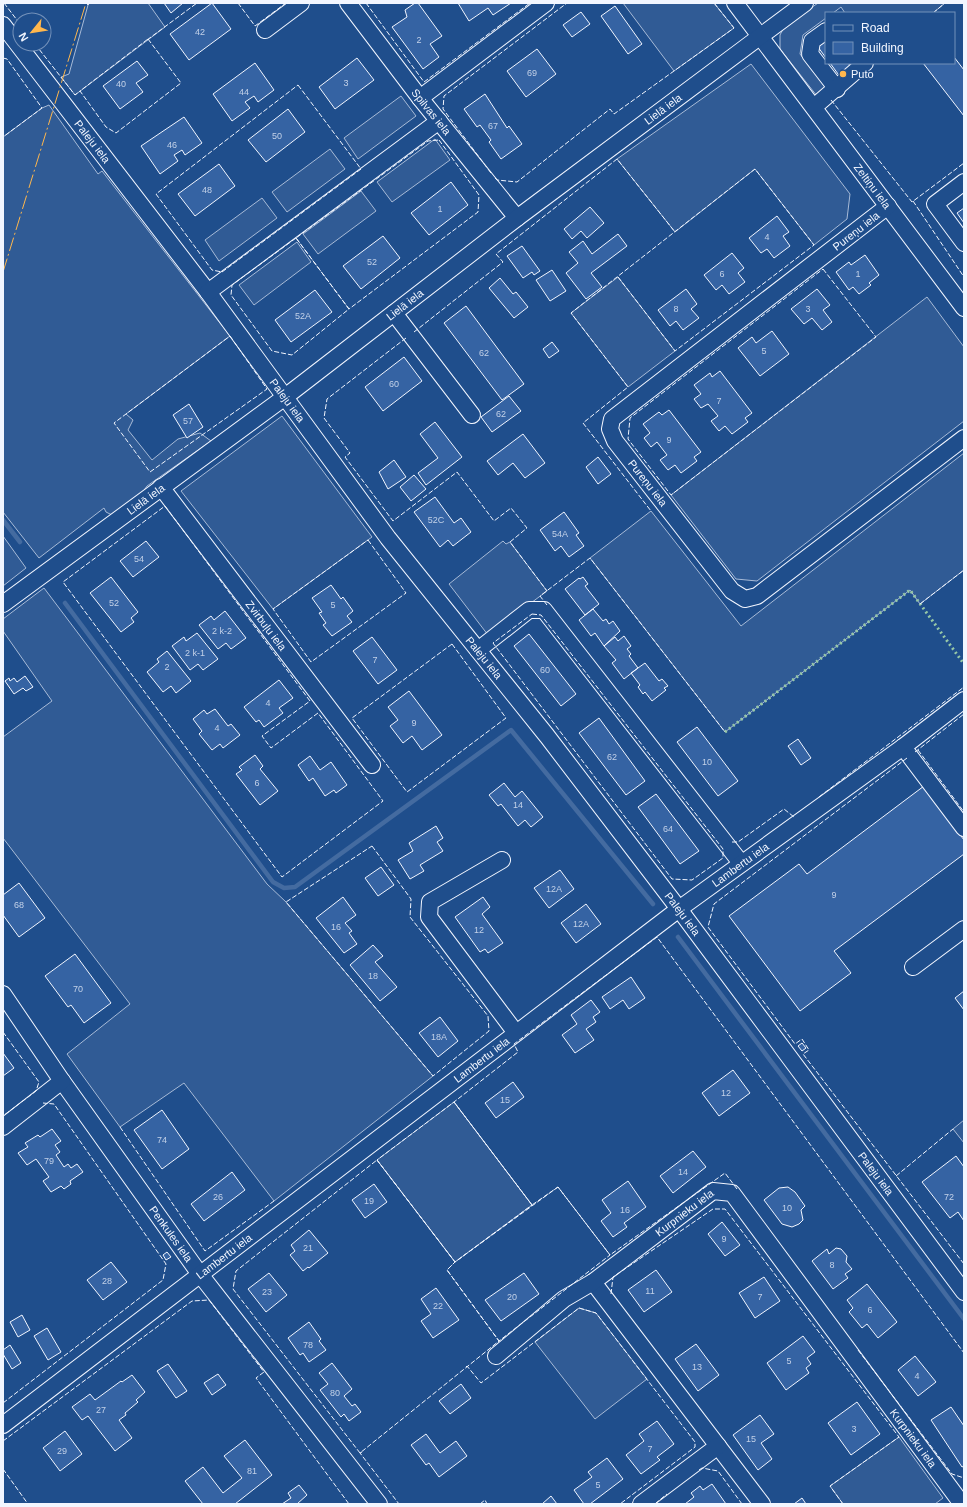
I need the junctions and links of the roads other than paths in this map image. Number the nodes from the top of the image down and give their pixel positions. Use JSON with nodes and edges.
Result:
{"nodes":[{"id":1,"x":301,"y":3,"type":"edge"},
{"id":2,"x":348,"y":3,"type":"edge"},
{"id":3,"x":546,"y":3,"type":"edge"},
{"id":4,"x":735,"y":3,"type":"edge"},
{"id":5,"x":806,"y":3,"type":"edge"},
{"id":6,"x":3,"y":26,"type":"edge"},
{"id":7,"x":265,"y":30,"type":"dead end"},
{"id":8,"x":825,"y":32,"type":"edge"},
{"id":9,"x":760,"y":36,"type":"junction"},
{"id":10,"x":864,"y":64,"type":"edge"},
{"id":11,"x":837,"y":89,"type":"junction"},
{"id":12,"x":420,"y":98,"type":"junction"},
{"id":13,"x":814,"y":107,"type":"junction"},
{"id":14,"x":439,"y":121,"type":"junction"},
{"id":15,"x":964,"y":182,"type":"edge"},
{"id":16,"x":888,"y":206,"type":"junction"},
{"id":17,"x":517,"y":218,"type":"junction"},
{"id":18,"x":964,"y":243,"type":"edge"},
{"id":19,"x":208,"y":292,"type":"junction"},
{"id":20,"x":964,"y":308,"type":"edge"},
{"id":21,"x":394,"y":313,"type":"junction"},
{"id":22,"x":285,"y":397,"type":"junction"},
{"id":23,"x":472,"y":415,"type":"dead end"},
{"id":24,"x":964,"y":438,"type":"edge"},
{"id":25,"x":161,"y":487,"type":"junction"},
{"id":26,"x":3,"y":604,"type":"edge"},
{"id":27,"x":478,"y":650,"type":"junction"},
{"id":28,"x":964,"y":700,"type":"edge"},
{"id":29,"x":903,"y":746,"type":"junction"},
{"id":30,"x":372,"y":764,"type":"dead end"},
{"id":31,"x":964,"y":828,"type":"edge"},
{"id":32,"x":502,"y":860,"type":"dead end"},
{"id":33,"x":741,"y":863,"type":"junction"},
{"id":34,"x":679,"y":909,"type":"junction"},
{"id":35,"x":964,"y":930,"type":"edge"},
{"id":36,"x":914,"y":967,"type":"dead end"},
{"id":37,"x":3,"y":994,"type":"edge"},
{"id":38,"x":516,"y":1033,"type":"junction"},
{"id":39,"x":62,"y":1081,"type":"junction"},
{"id":40,"x":3,"y":1127,"type":"edge"},
{"id":41,"x":199,"y":1274,"type":"junction"},
{"id":42,"x":593,"y":1282,"type":"junction"},
{"id":43,"x":964,"y":1292,"type":"edge"},
{"id":44,"x":496,"y":1356,"type":"dead end"},
{"id":45,"x":3,"y":1425,"type":"edge"},
{"id":46,"x":718,"y":1446,"type":"junction"},
{"id":47,"x":379,"y":1504,"type":"edge"},
{"id":48,"x":641,"y":1504,"type":"edge"},
{"id":49,"x":762,"y":1504,"type":"edge"},
{"id":50,"x":962,"y":1504,"type":"edge"}],
"edges":[{"from":1,"to":7,"type":"street"},
{"from":2,"to":12,"type":"street","name":"Spilvas iela"},
{"from":3,"to":12,"type":"street"},
{"from":4,"to":9,"type":"street"},
{"from":5,"to":9,"type":"street","name":"Lielā iela"},
{"from":6,"to":19,"type":"street","name":"Paleju iela"},
{"from":8,"to":11,"type":"street"},
{"from":9,"to":13,"type":"street","name":"Zeltiņu iela"},
{"from":9,"to":17,"type":"street","name":"Lielā iela"},
{"from":10,"to":11,"type":"street"},
{"from":11,"to":13,"type":"street"},
{"from":12,"to":14,"type":"street","name":"Spilvas iela"},
{"from":13,"to":16,"type":"street","name":"Zeltiņu iela"},
{"from":14,"to":17,"type":"street","name":"Spilvas iela"},
{"from":14,"to":19,"type":"street"},
{"from":15,"to":18,"type":"street"},
{"from":16,"to":20,"type":"street","name":"Zeltiņu iela"},
{"from":16,"to":24,"type":"street","name":"Pureņu iela"},
{"from":17,"to":21,"type":"street","name":"Lielā iela"},
{"from":19,"to":22,"type":"street","name":"Paleju iela"},
{"from":21,"to":22,"type":"street","name":"Lielā iela"},
{"from":21,"to":23,"type":"street"},
{"from":22,"to":25,"type":"street","name":"Lielā iela"},
{"from":22,"to":27,"type":"street","name":"Paleju iela"},
{"from":25,"to":26,"type":"street","name":"Lielā iela"},
{"from":25,"to":30,"type":"street","name":"Zvirbuļu iela"},
{"from":27,"to":33,"type":"street"},
{"from":27,"to":34,"type":"street","name":"Paleju iela"},
{"from":28,"to":29,"type":"street","name":"Lambertu iela"},
{"from":29,"to":31,"type":"street"},
{"from":29,"to":33,"type":"street","name":"Lambertu iela"},
{"from":32,"to":38,"type":"street"},
{"from":33,"to":34,"type":"street","name":"Lambertu iela"},
{"from":34,"to":38,"type":"street","name":"Lambertu iela"},
{"from":34,"to":43,"type":"street","name":"Paleju iela"},
{"from":35,"to":36,"type":"street"},
{"from":37,"to":39,"type":"street","name":"Penkules iela"},
{"from":38,"to":41,"type":"street","name":"Lambertu iela"},
{"from":39,"to":40,"type":"street"},
{"from":39,"to":41,"type":"street","name":"Penkules iela"},
{"from":41,"to":45,"type":"street","name":"Lambertu iela"},
{"from":41,"to":47,"type":"street","name":"Penkules iela"},
{"from":42,"to":44,"type":"street","name":"Kurpnieku iela"},
{"from":42,"to":46,"type":"street"},
{"from":42,"to":50,"type":"street","name":"Kurpnieku iela"},
{"from":46,"to":48,"type":"street"},
{"from":46,"to":49,"type":"street"}]}
